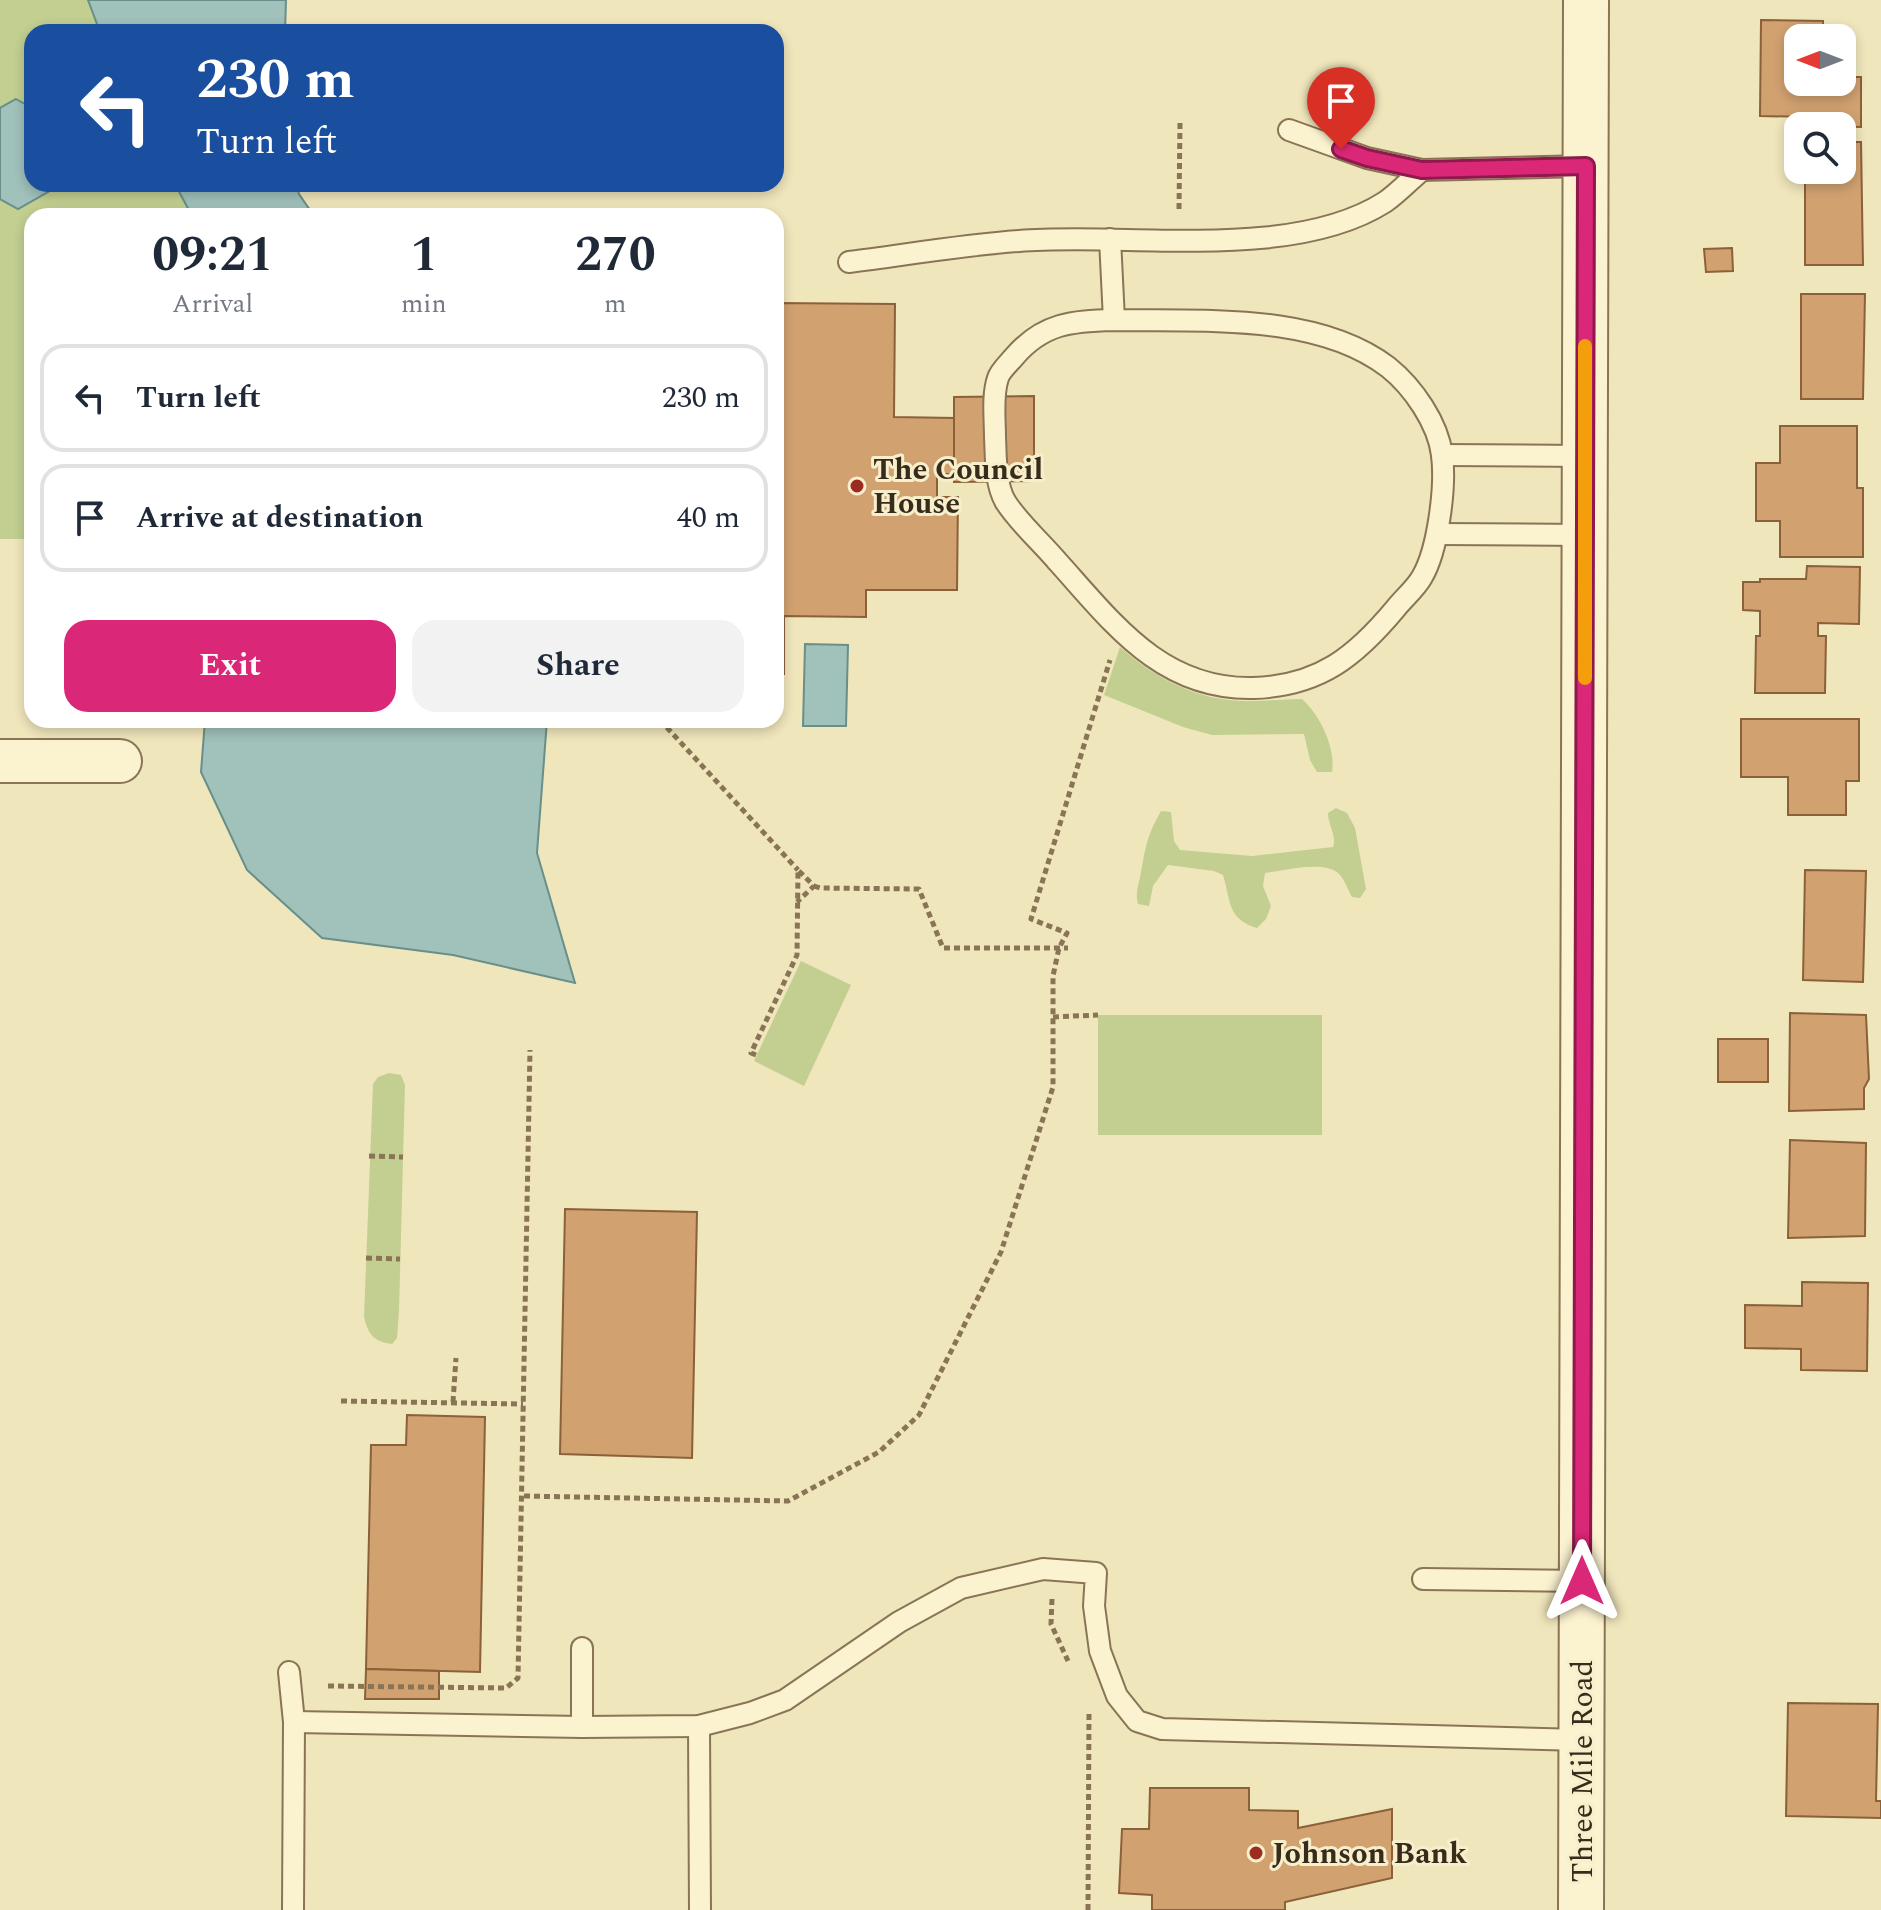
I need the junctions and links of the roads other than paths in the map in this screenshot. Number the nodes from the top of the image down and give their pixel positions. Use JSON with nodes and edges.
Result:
{"nodes":[{"id":1,"x":1586,"y":0,"type":"edge"},
{"id":2,"x":1289,"y":130,"type":"dead end"},
{"id":3,"x":1586,"y":166,"type":"junction"},
{"id":4,"x":1422,"y":170,"type":"junction"},
{"id":5,"x":1110,"y":239,"type":"junction"},
{"id":6,"x":849,"y":262,"type":"dead end"},
{"id":7,"x":1114,"y":320,"type":"junction"},
{"id":8,"x":1442,"y":455,"type":"junction"},
{"id":9,"x":1585,"y":456,"type":"junction"},
{"id":10,"x":1438,"y":534,"type":"junction"},
{"id":11,"x":1585,"y":535,"type":"junction"},
{"id":12,"x":0,"y":761,"type":"edge"},
{"id":13,"x":120,"y":761,"type":"dead end"},
{"id":14,"x":1423,"y":1579,"type":"dead end"},
{"id":15,"x":1582,"y":1581,"type":"junction"},
{"id":16,"x":582,"y":1648,"type":"dead end"},
{"id":17,"x":289,"y":1672,"type":"dead end"},
{"id":18,"x":294,"y":1722,"type":"junction"},
{"id":19,"x":699,"y":1726,"type":"junction"},
{"id":20,"x":582,"y":1727,"type":"junction"},
{"id":21,"x":1582,"y":1740,"type":"junction"},
{"id":22,"x":293,"y":1910,"type":"edge"},
{"id":23,"x":700,"y":1910,"type":"edge"},
{"id":24,"x":1581,"y":1910,"type":"edge"}],
"edges":[{"from":1,"to":3,"type":"street","name":"Three Mile Road"},
{"from":2,"to":4,"type":"lane"},
{"from":3,"to":4,"type":"lane"},
{"from":3,"to":9,"type":"street","name":"Three Mile Road"},
{"from":4,"to":5,"type":"lane"},
{"from":5,"to":6,"type":"lane"},
{"from":5,"to":7,"type":"lane"},
{"from":7,"to":8,"type":"lane"},
{"from":7,"to":10,"type":"lane"},
{"from":8,"to":9,"type":"lane"},
{"from":8,"to":10,"type":"lane"},
{"from":9,"to":11,"type":"street","name":"Three Mile Road"},
{"from":10,"to":11,"type":"lane"},
{"from":11,"to":15,"type":"street","name":"Three Mile Road"},
{"from":12,"to":13,"type":"street"},
{"from":14,"to":15,"type":"lane"},
{"from":15,"to":21,"type":"street","name":"Three Mile Road"},
{"from":16,"to":20,"type":"lane"},
{"from":17,"to":18,"type":"lane"},
{"from":18,"to":20,"type":"lane"},
{"from":18,"to":22,"type":"lane"},
{"from":19,"to":20,"type":"lane"},
{"from":19,"to":21,"type":"lane"},
{"from":19,"to":23,"type":"lane"},
{"from":21,"to":24,"type":"street","name":"Three Mile Road"}]}
